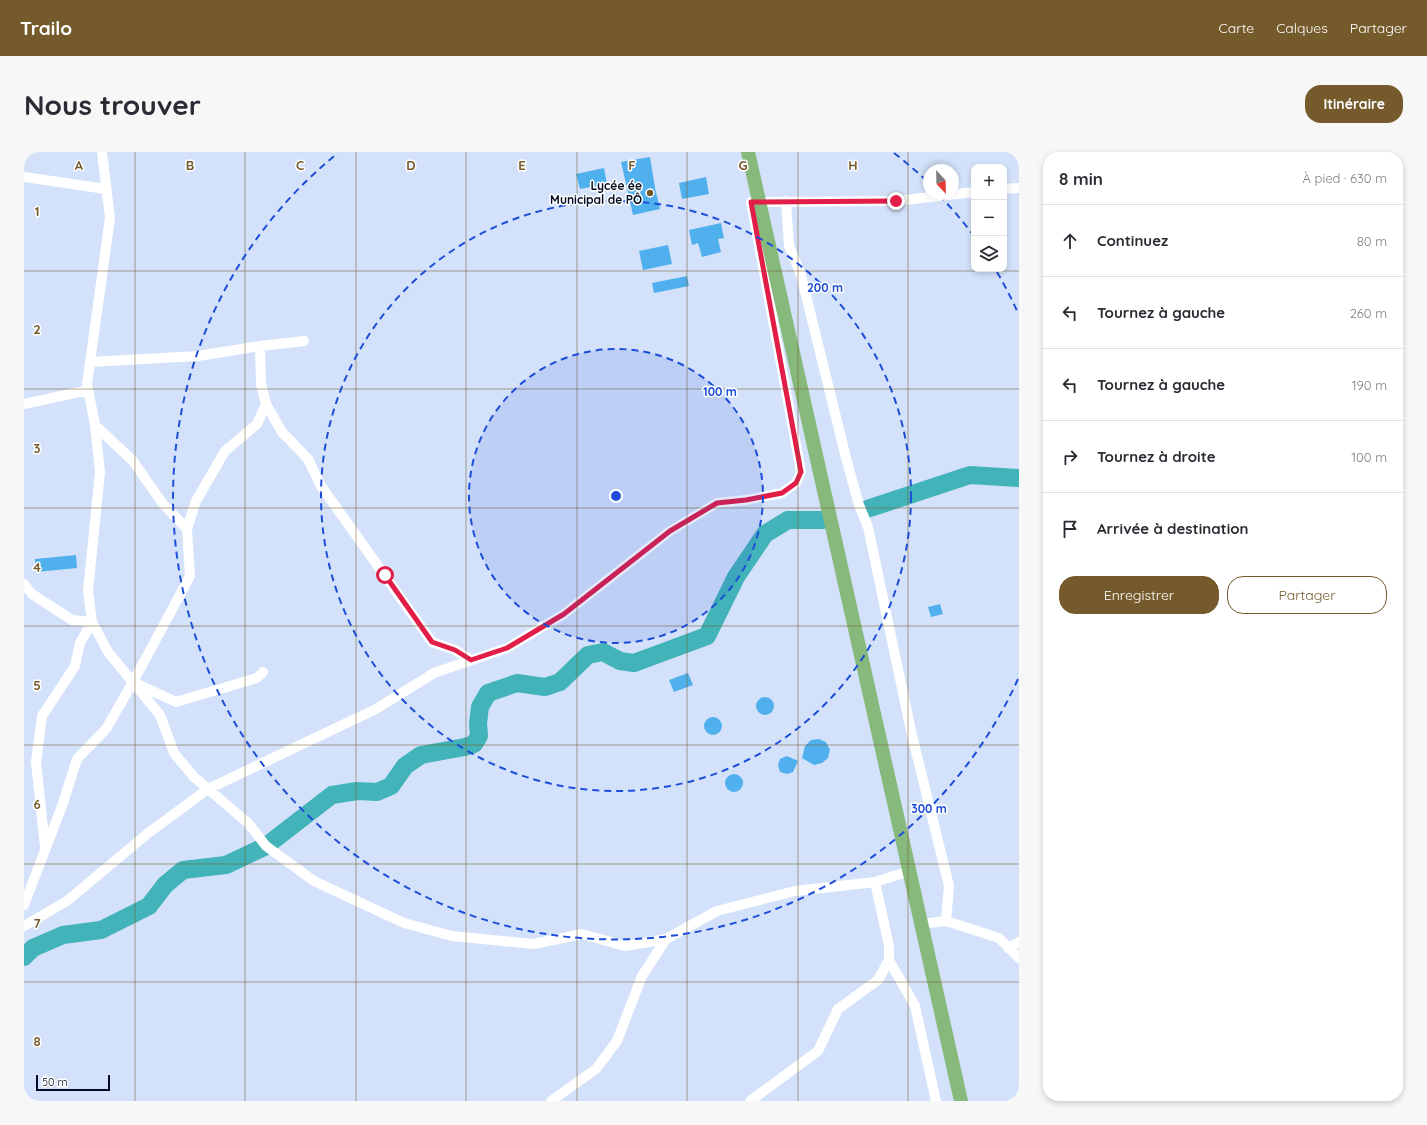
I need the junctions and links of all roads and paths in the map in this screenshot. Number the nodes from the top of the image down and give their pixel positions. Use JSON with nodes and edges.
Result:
{"nodes":[{"id":1,"x":102,"y":152,"type":"edge"},
{"id":2,"x":748,"y":152,"type":"edge"},
{"id":3,"x":24,"y":177,"type":"edge"},
{"id":4,"x":1019,"y":188,"type":"edge"},
{"id":5,"x":106,"y":189,"type":"junction"},
{"id":6,"x":1007,"y":189,"type":"edge"},
{"id":7,"x":971,"y":192,"type":"edge"},
{"id":8,"x":786,"y":201,"type":"junction"},
{"id":9,"x":759,"y":202,"type":"junction"},
{"id":10,"x":304,"y":341,"type":"dead end"},
{"id":11,"x":260,"y":346,"type":"junction"},
{"id":12,"x":90,"y":362,"type":"junction"},
{"id":13,"x":88,"y":390,"type":"junction"},
{"id":14,"x":24,"y":404,"type":"edge"},
{"id":15,"x":266,"y":404,"type":"junction"},
{"id":16,"x":95,"y":425,"type":"junction"},
{"id":17,"x":186,"y":529,"type":"junction"},
{"id":18,"x":24,"y":584,"type":"edge"},
{"id":19,"x":92,"y":622,"type":"junction"},
{"id":20,"x":471,"y":660,"type":"junction"},
{"id":21,"x":263,"y":672,"type":"dead end"},
{"id":22,"x":133,"y":682,"type":"junction"},
{"id":23,"x":208,"y":789,"type":"junction"},
{"id":24,"x":45,"y":849,"type":"junction"},
{"id":25,"x":910,"y":871,"type":"junction"},
{"id":26,"x":875,"y":882,"type":"junction"},
{"id":27,"x":24,"y":905,"type":"edge"},
{"id":28,"x":946,"y":921,"type":"junction"},
{"id":29,"x":921,"y":924,"type":"junction"},
{"id":30,"x":24,"y":926,"type":"edge"},
{"id":31,"x":666,"y":939,"type":"junction"},
{"id":32,"x":1019,"y":942,"type":"edge"},
{"id":33,"x":1008,"y":948,"type":"junction"},
{"id":34,"x":1019,"y":958,"type":"edge"},
{"id":35,"x":889,"y":960,"type":"junction"},
{"id":36,"x":551,"y":1101,"type":"edge"},
{"id":37,"x":750,"y":1101,"type":"edge"},
{"id":38,"x":936,"y":1101,"type":"edge"},
{"id":39,"x":961,"y":1101,"type":"edge"}],
"edges":[{"from":1,"to":5,"type":"street"},
{"from":2,"to":9,"type":"highway"},
{"from":3,"to":5,"type":"street"},
{"from":4,"to":6,"type":"street"},
{"from":5,"to":12,"type":"street"},
{"from":7,"to":8,"type":"street"},
{"from":8,"to":9,"type":"street"},
{"from":8,"to":28,"type":"street"},
{"from":9,"to":20,"type":"street"},
{"from":9,"to":25,"type":"highway"},
{"from":10,"to":11,"type":"street"},
{"from":11,"to":12,"type":"street"},
{"from":11,"to":15,"type":"street"},
{"from":12,"to":13,"type":"street"},
{"from":13,"to":14,"type":"street"},
{"from":13,"to":16,"type":"street"},
{"from":15,"to":17,"type":"street"},
{"from":15,"to":20,"type":"street"},
{"from":16,"to":17,"type":"street"},
{"from":16,"to":19,"type":"street"},
{"from":17,"to":22,"type":"street"},
{"from":18,"to":19,"type":"street"},
{"from":19,"to":22,"type":"street"},
{"from":19,"to":24,"type":"street"},
{"from":20,"to":23,"type":"street"},
{"from":21,"to":22,"type":"street"},
{"from":22,"to":23,"type":"street"},
{"from":22,"to":24,"type":"street"},
{"from":23,"to":30,"type":"street"},
{"from":23,"to":31,"type":"street"},
{"from":24,"to":27,"type":"street"},
{"from":25,"to":26,"type":"street"},
{"from":25,"to":29,"type":"highway"},
{"from":26,"to":31,"type":"street"},
{"from":26,"to":35,"type":"street"},
{"from":28,"to":29,"type":"street"},
{"from":28,"to":33,"type":"street"},
{"from":29,"to":39,"type":"highway"},
{"from":31,"to":36,"type":"street"},
{"from":32,"to":33,"type":"street"},
{"from":33,"to":34,"type":"street"},
{"from":35,"to":37,"type":"street"},
{"from":35,"to":38,"type":"street"}]}
